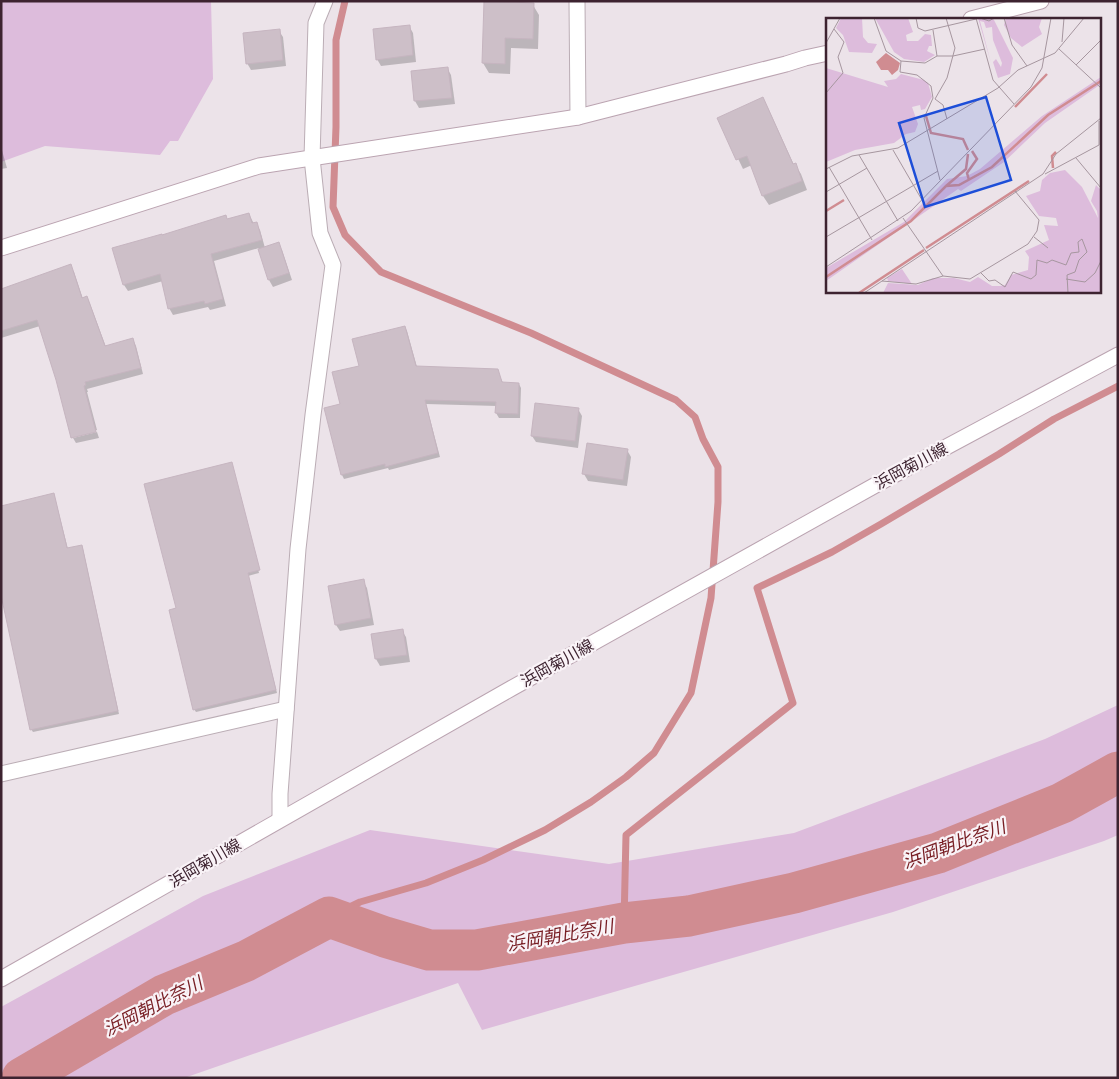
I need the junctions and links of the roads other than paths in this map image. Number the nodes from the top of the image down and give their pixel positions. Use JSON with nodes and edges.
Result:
{"nodes":[{"id":1,"x":325,"y":1,"type":"edge"},
{"id":2,"x":577,"y":1,"type":"edge"},
{"id":3,"x":1041,"y":1,"type":"edge"},
{"id":4,"x":974,"y":18,"type":"edge"},
{"id":5,"x":826,"y":54,"type":"edge"},
{"id":6,"x":578,"y":117,"type":"junction"},
{"id":7,"x":312,"y":158,"type":"junction"},
{"id":8,"x":1,"y":248,"type":"edge"},
{"id":9,"x":1118,"y":356,"type":"edge"},
{"id":10,"x":286,"y":709,"type":"junction"},
{"id":11,"x":1,"y":774,"type":"edge"},
{"id":12,"x":280,"y":819,"type":"junction"},
{"id":13,"x":1,"y":979,"type":"edge"}],
"edges":[{"from":1,"to":7,"type":"street"},
{"from":2,"to":6,"type":"street"},
{"from":3,"to":4,"type":"street"},
{"from":5,"to":6,"type":"street"},
{"from":6,"to":7,"type":"street"},
{"from":7,"to":8,"type":"street"},
{"from":7,"to":10,"type":"street"},
{"from":9,"to":12,"type":"street","name":"浜岡菊川線"},
{"from":10,"to":11,"type":"street"},
{"from":10,"to":12,"type":"street"},
{"from":12,"to":13,"type":"street","name":"浜岡菊川線"}]}
